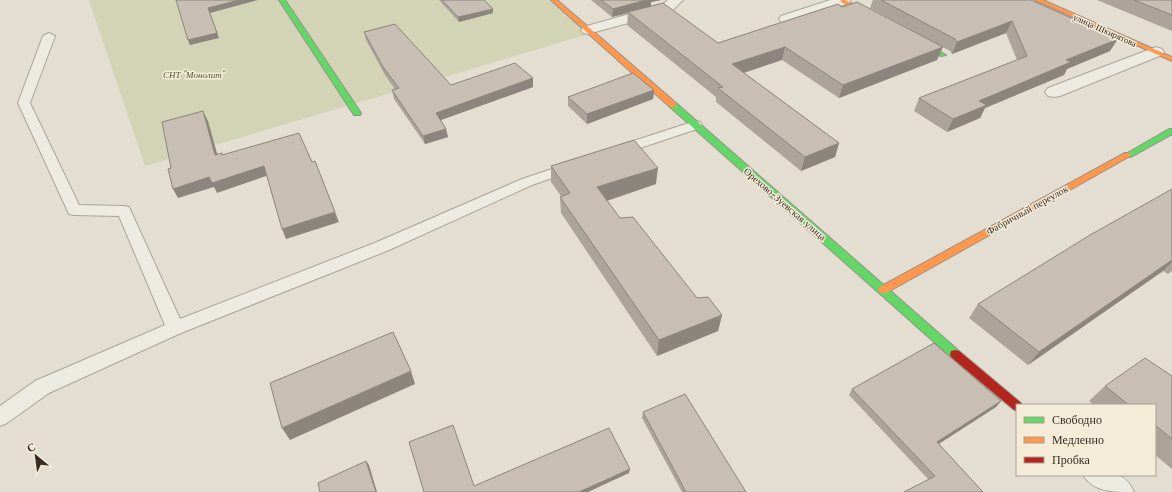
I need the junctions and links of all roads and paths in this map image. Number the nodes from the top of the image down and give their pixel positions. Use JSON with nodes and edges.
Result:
{"nodes":[{"id":1,"x":282,"y":0,"type":"edge"},
{"id":2,"x":554,"y":0,"type":"edge"},
{"id":3,"x":676,"y":0,"type":"edge"},
{"id":4,"x":843,"y":0,"type":"edge"},
{"id":5,"x":1038,"y":0,"type":"edge"},
{"id":6,"x":786,"y":19,"type":"edge"},
{"id":7,"x":883,"y":22,"type":"edge"},
{"id":8,"x":588,"y":30,"type":"junction"},
{"id":9,"x":903,"y":33,"type":"edge"},
{"id":10,"x":49,"y":36,"type":"dead end"},
{"id":11,"x":1156,"y":52,"type":"junction"},
{"id":12,"x":943,"y":55,"type":"edge"},
{"id":13,"x":1172,"y":59,"type":"edge"},
{"id":14,"x":1054,"y":92,"type":"dead end"},
{"id":15,"x":357,"y":113,"type":"dead end"},
{"id":16,"x":695,"y":125,"type":"junction"},
{"id":17,"x":1172,"y":131,"type":"edge"},
{"id":18,"x":600,"y":157,"type":"edge"},
{"id":19,"x":585,"y":162,"type":"edge"},
{"id":20,"x":883,"y":290,"type":"junction"},
{"id":21,"x":175,"y":328,"type":"junction"},
{"id":22,"x":1016,"y":405,"type":"edge"},
{"id":23,"x":0,"y":417,"type":"edge"},
{"id":24,"x":1099,"y":476,"type":"edge"},
{"id":25,"x":1119,"y":492,"type":"edge"}],
"edges":[{"from":1,"to":15,"type":"street"},
{"from":2,"to":8,"type":"street","name":"Орехово-Зуевская улица"},
{"from":3,"to":8,"type":"street"},
{"from":4,"to":6,"type":"street"},
{"from":4,"to":7,"type":"street"},
{"from":5,"to":11,"type":"street","name":"улица Шкирятова"},
{"from":8,"to":16,"type":"street","name":"Орехово-Зуевская улица"},
{"from":9,"to":12,"type":"street"},
{"from":10,"to":21,"type":"lane"},
{"from":11,"to":13,"type":"street","name":"улица Шкирятова"},
{"from":11,"to":14,"type":"street"},
{"from":16,"to":18,"type":"lane"},
{"from":16,"to":20,"type":"street","name":"Орехово-Зуевская улица"},
{"from":17,"to":20,"type":"street","name":"Фабричный переулок"},
{"from":19,"to":21,"type":"lane"},
{"from":20,"to":22,"type":"street","name":"Орехово-Зуевская улица"},
{"from":21,"to":23,"type":"lane"},
{"from":24,"to":25,"type":"street"}]}
